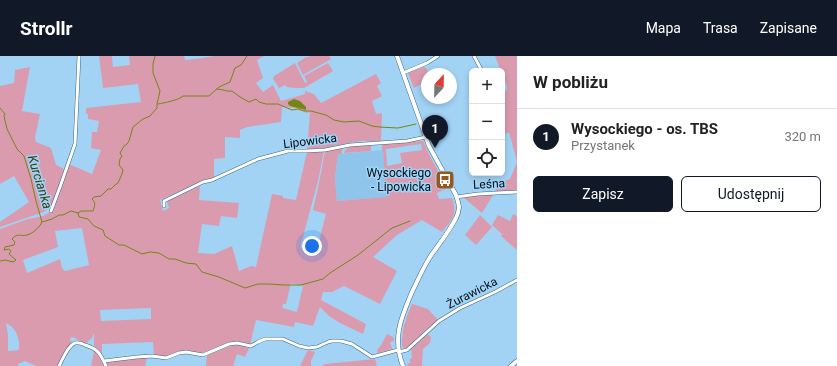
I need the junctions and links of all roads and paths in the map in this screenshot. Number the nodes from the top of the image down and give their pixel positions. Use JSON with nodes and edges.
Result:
{"nodes":[{"id":1,"x":79,"y":56,"type":"edge"},
{"id":2,"x":397,"y":56,"type":"edge"},
{"id":3,"x":438,"y":56,"type":"edge"},
{"id":4,"x":474,"y":56,"type":"edge"},
{"id":5,"x":480,"y":68,"type":"edge"},
{"id":6,"x":403,"y":73,"type":"junction"},
{"id":7,"x":426,"y":137,"type":"junction"},
{"id":8,"x":517,"y":192,"type":"edge"},
{"id":9,"x":456,"y":197,"type":"junction"},
{"id":10,"x":164,"y":206,"type":"dead end"},
{"id":11,"x":51,"y":211,"type":"dead end"},
{"id":12,"x":517,"y":280,"type":"edge"},
{"id":13,"x":399,"y":351,"type":"junction"},
{"id":14,"x":104,"y":361,"type":"junction"},
{"id":15,"x":517,"y":361,"type":"edge"},
{"id":16,"x":59,"y":366,"type":"edge"},
{"id":17,"x":106,"y":366,"type":"edge"},
{"id":18,"x":403,"y":366,"type":"edge"},
{"id":19,"x":512,"y":366,"type":"edge"}],
"edges":[{"from":1,"to":11,"type":"street"},
{"from":2,"to":6,"type":"street"},
{"from":3,"to":6,"type":"street"},
{"from":4,"to":5,"type":"street"},
{"from":6,"to":7,"type":"street"},
{"from":7,"to":9,"type":"street"},
{"from":7,"to":10,"type":"street","name":"Lipowicka"},
{"from":8,"to":9,"type":"street","name":"Leśna"},
{"from":9,"to":13,"type":"street"},
{"from":12,"to":13,"type":"street","name":"Żurawicka"},
{"from":13,"to":14,"type":"street","name":"Żurawicka"},
{"from":13,"to":18,"type":"street"},
{"from":14,"to":16,"type":"street"},
{"from":14,"to":17,"type":"street"},
{"from":15,"to":19,"type":"street"}]}
